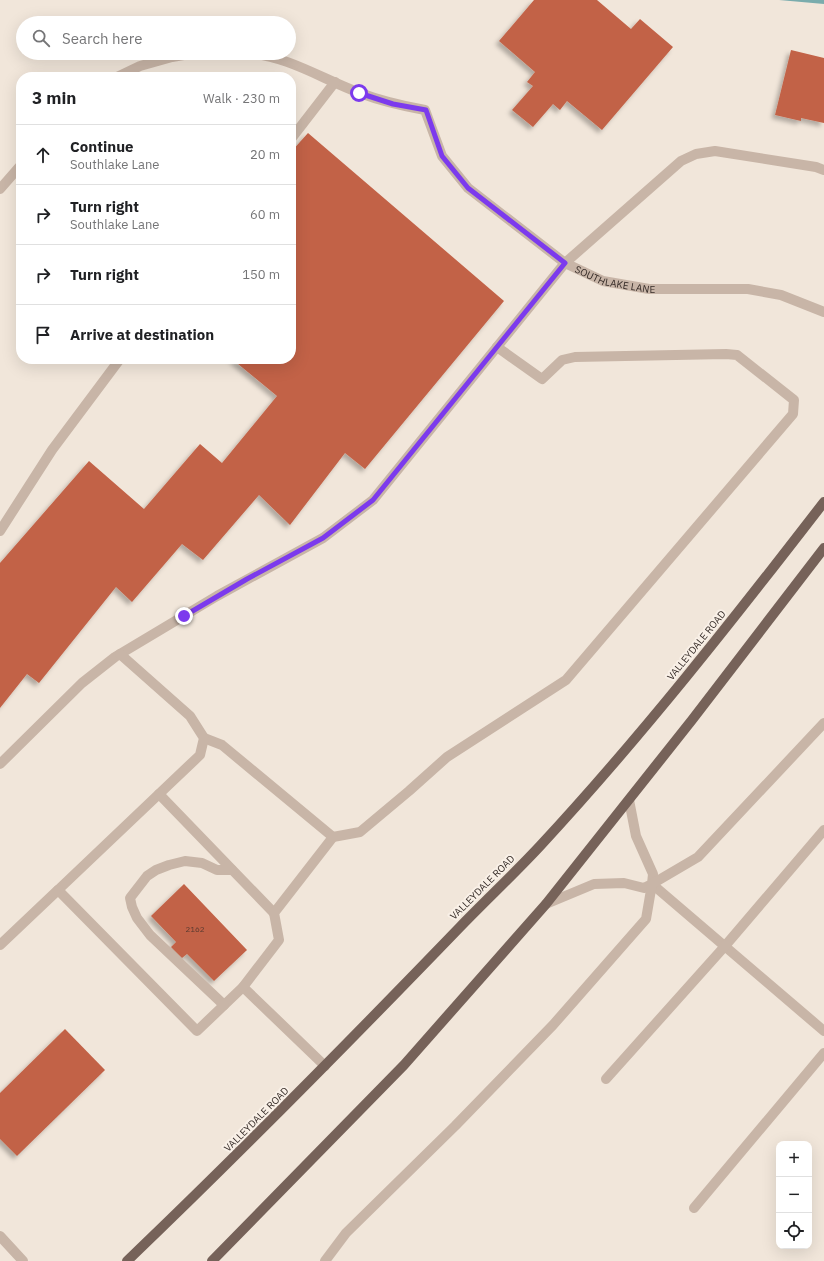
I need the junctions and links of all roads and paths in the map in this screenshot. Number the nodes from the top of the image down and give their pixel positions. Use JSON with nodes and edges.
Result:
{"nodes":[{"id":1,"x":161,"y":60,"type":"edge"},
{"id":2,"x":279,"y":60,"type":"edge"},
{"id":3,"x":128,"y":72,"type":"edge"},
{"id":4,"x":335,"y":82,"type":"junction"},
{"id":5,"x":296,"y":133,"type":"edge"},
{"id":6,"x":16,"y":170,"type":"edge"},
{"id":7,"x":824,"y":170,"type":"edge"},
{"id":8,"x":0,"y":189,"type":"edge"},
{"id":9,"x":565,"y":263,"type":"junction"},
{"id":10,"x":824,"y":312,"type":"edge"},
{"id":11,"x":497,"y":348,"type":"junction"},
{"id":12,"x":116,"y":364,"type":"edge"},
{"id":13,"x":824,"y":502,"type":"edge"},
{"id":14,"x":0,"y":531,"type":"edge"},
{"id":15,"x":824,"y":548,"type":"edge"},
{"id":16,"x":120,"y":654,"type":"junction"},
{"id":17,"x":824,"y":723,"type":"edge"},
{"id":18,"x":204,"y":738,"type":"junction"},
{"id":19,"x":0,"y":764,"type":"edge"},
{"id":20,"x":159,"y":794,"type":"junction"},
{"id":21,"x":629,"y":800,"type":"junction"},
{"id":22,"x":824,"y":830,"type":"edge"},
{"id":23,"x":333,"y":837,"type":"junction"},
{"id":24,"x":232,"y":870,"type":"junction"},
{"id":25,"x":652,"y":884,"type":"junction"},
{"id":26,"x":58,"y":890,"type":"junction"},
{"id":27,"x":546,"y":904,"type":"junction"},
{"id":28,"x":274,"y":913,"type":"junction"},
{"id":29,"x":0,"y":944,"type":"edge"},
{"id":30,"x":725,"y":946,"type":"junction"},
{"id":31,"x":243,"y":987,"type":"junction"},
{"id":32,"x":224,"y":1005,"type":"junction"},
{"id":33,"x":824,"y":1031,"type":"edge"},
{"id":34,"x":824,"y":1053,"type":"edge"},
{"id":35,"x":325,"y":1066,"type":"junction"},
{"id":36,"x":606,"y":1079,"type":"dead end"},
{"id":37,"x":694,"y":1208,"type":"dead end"},
{"id":38,"x":0,"y":1236,"type":"edge"},
{"id":39,"x":23,"y":1261,"type":"edge"},
{"id":40,"x":127,"y":1261,"type":"edge"},
{"id":41,"x":212,"y":1261,"type":"edge"},
{"id":42,"x":325,"y":1261,"type":"edge"}],
"edges":[{"from":1,"to":3,"type":"street"},
{"from":2,"to":4,"type":"street","name":"SOUTHLAKE LANE"},
{"from":4,"to":5,"type":"street"},
{"from":4,"to":9,"type":"street","name":"SOUTHLAKE LANE"},
{"from":6,"to":8,"type":"street"},
{"from":7,"to":9,"type":"street"},
{"from":9,"to":10,"type":"street","name":"SOUTHLAKE LANE"},
{"from":9,"to":11,"type":"street"},
{"from":11,"to":16,"type":"street"},
{"from":11,"to":23,"type":"street"},
{"from":12,"to":14,"type":"street"},
{"from":13,"to":35,"type":"main road","name":"VALLEYDALE ROAD"},
{"from":15,"to":21,"type":"main road"},
{"from":16,"to":18,"type":"street"},
{"from":16,"to":19,"type":"street"},
{"from":17,"to":25,"type":"street"},
{"from":18,"to":20,"type":"street"},
{"from":18,"to":23,"type":"street"},
{"from":20,"to":24,"type":"street"},
{"from":20,"to":26,"type":"street"},
{"from":21,"to":25,"type":"street"},
{"from":21,"to":27,"type":"main road"},
{"from":22,"to":30,"type":"street"},
{"from":23,"to":28,"type":"street"},
{"from":24,"to":28,"type":"street"},
{"from":24,"to":32,"type":"street"},
{"from":25,"to":27,"type":"street"},
{"from":25,"to":30,"type":"street"},
{"from":25,"to":42,"type":"street"},
{"from":26,"to":29,"type":"street"},
{"from":26,"to":32,"type":"street"},
{"from":27,"to":41,"type":"main road"},
{"from":28,"to":31,"type":"street"},
{"from":30,"to":33,"type":"street"},
{"from":30,"to":36,"type":"street"},
{"from":31,"to":32,"type":"street"},
{"from":31,"to":35,"type":"street"},
{"from":34,"to":37,"type":"street"},
{"from":35,"to":40,"type":"main road","name":"VALLEYDALE ROAD"},
{"from":38,"to":39,"type":"street"}]}
